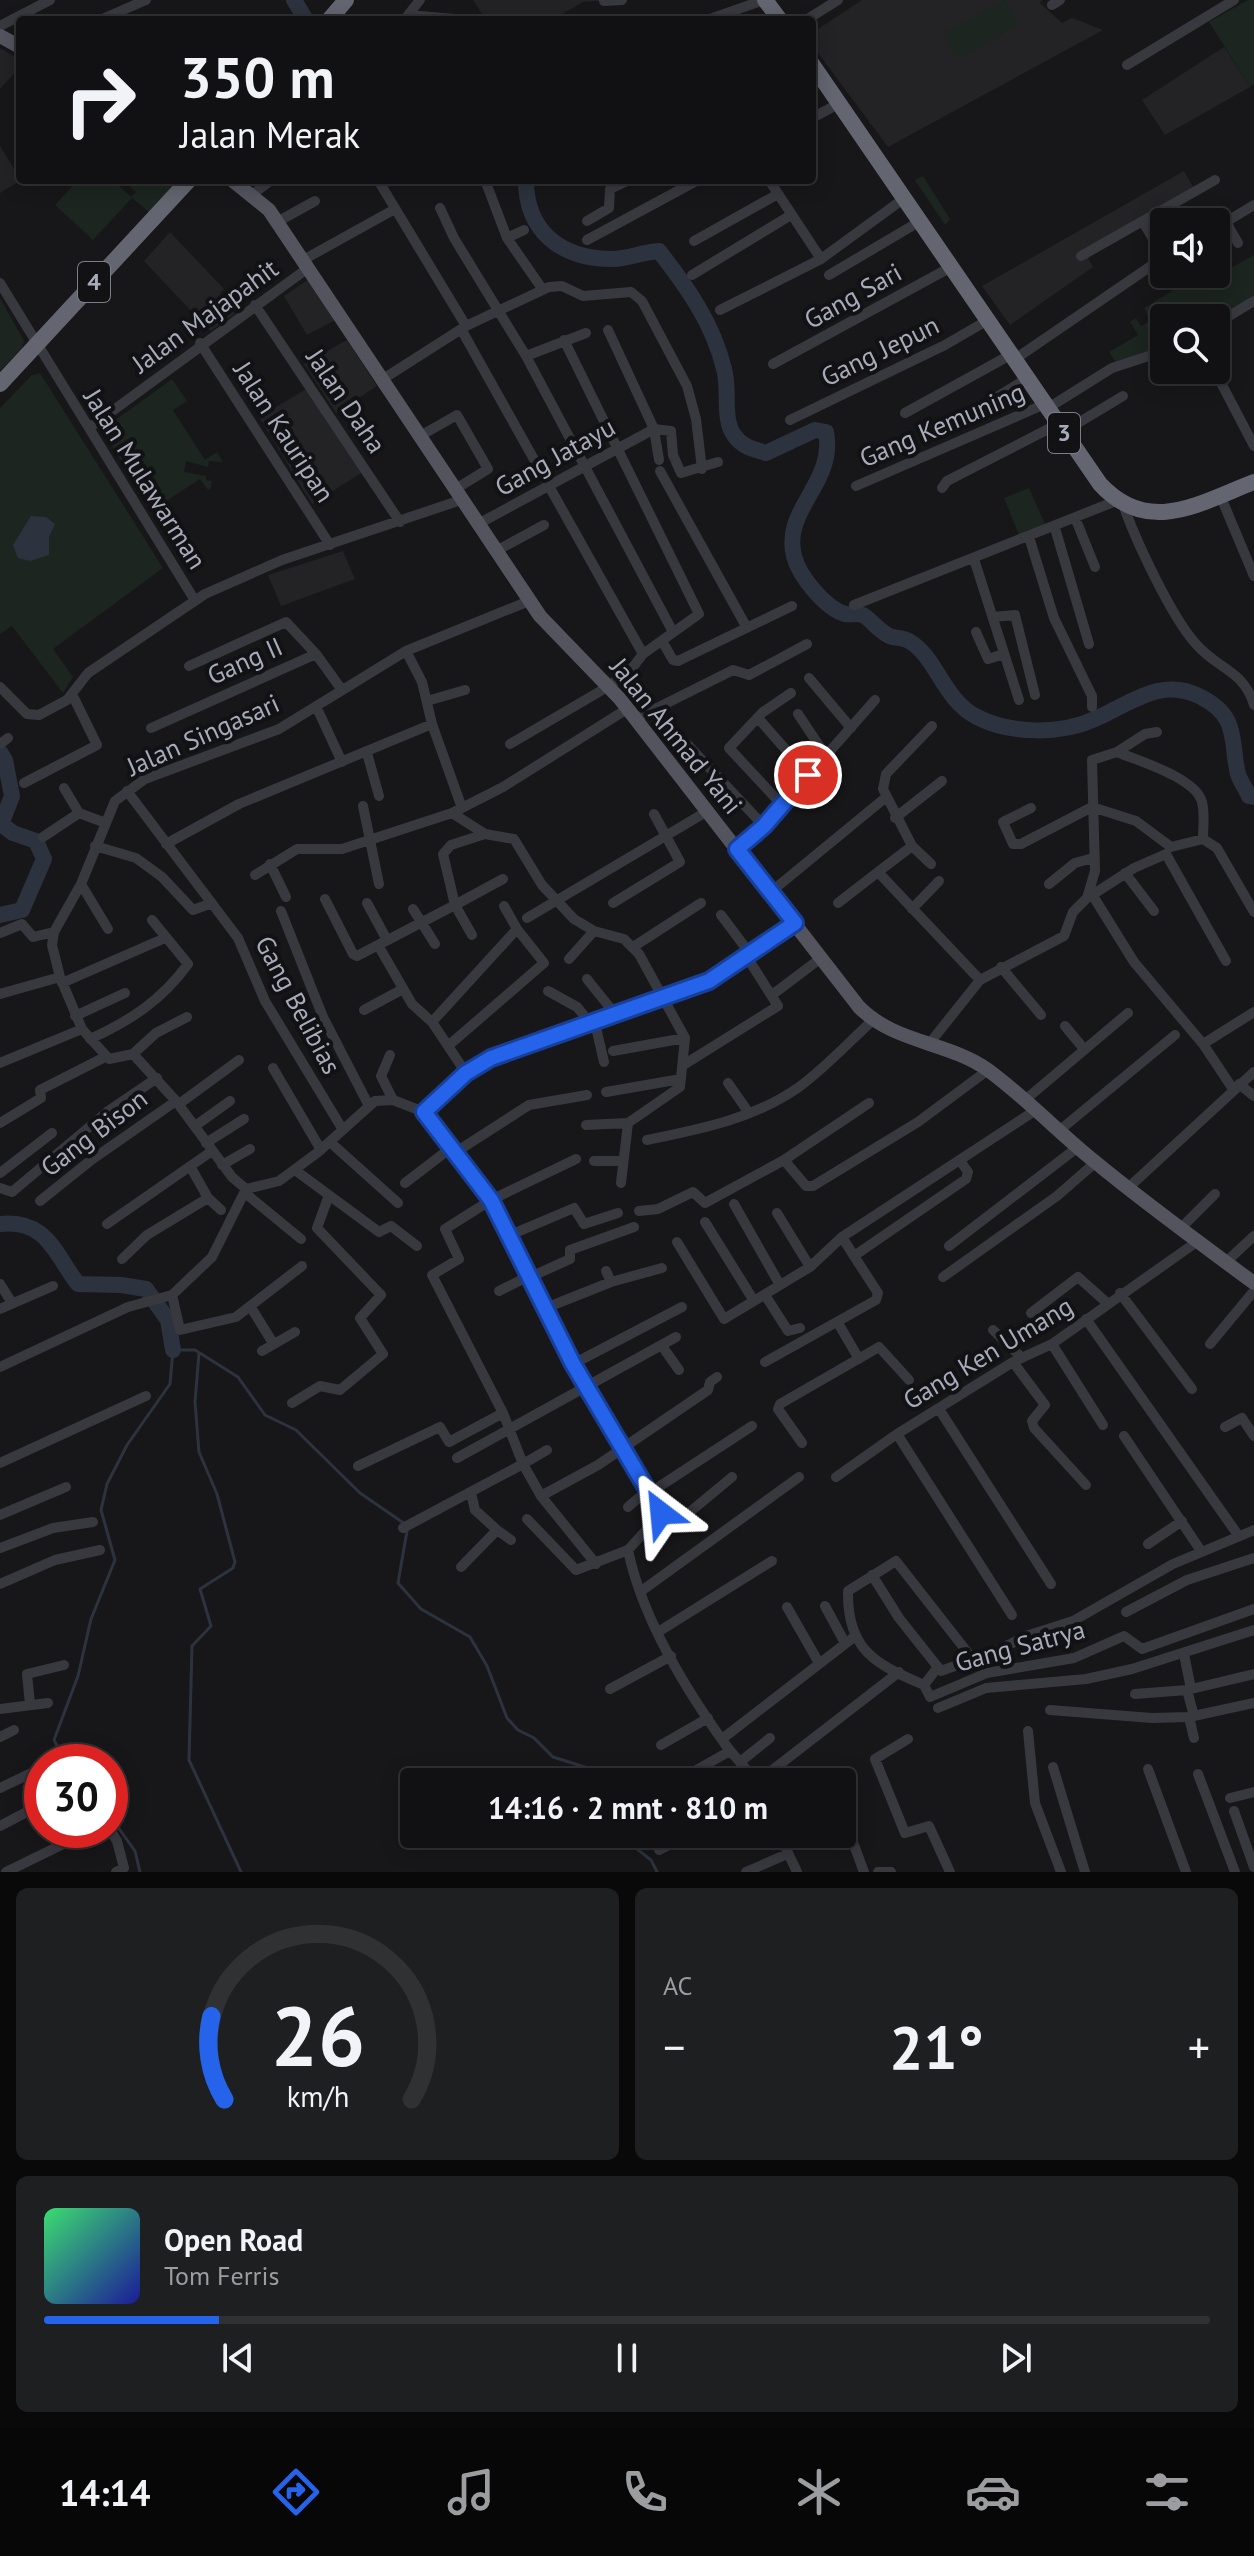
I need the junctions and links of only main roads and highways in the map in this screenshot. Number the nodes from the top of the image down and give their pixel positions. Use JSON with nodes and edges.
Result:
{"nodes":[{"id":1,"x":346,"y":0,"type":"edge"},
{"id":2,"x":764,"y":0,"type":"edge"},
{"id":3,"x":332,"y":16,"type":"edge"},
{"id":4,"x":777,"y":16,"type":"edge"},
{"id":5,"x":816,"y":75,"type":"edge"},
{"id":6,"x":185,"y":184,"type":"edge"},
{"id":7,"x":238,"y":184,"type":"edge"},
{"id":8,"x":0,"y":384,"type":"edge"},
{"id":9,"x":1254,"y":482,"type":"edge"},
{"id":10,"x":1254,"y":1283,"type":"edge"}],
"edges":[{"from":1,"to":3,"type":"highway"},
{"from":2,"to":4,"type":"highway"},
{"from":5,"to":9,"type":"highway","number":"3"},
{"from":6,"to":8,"type":"highway","number":"4"},
{"from":7,"to":10,"type":"main road","name":"Jalan Ahmad Yani"}]}
